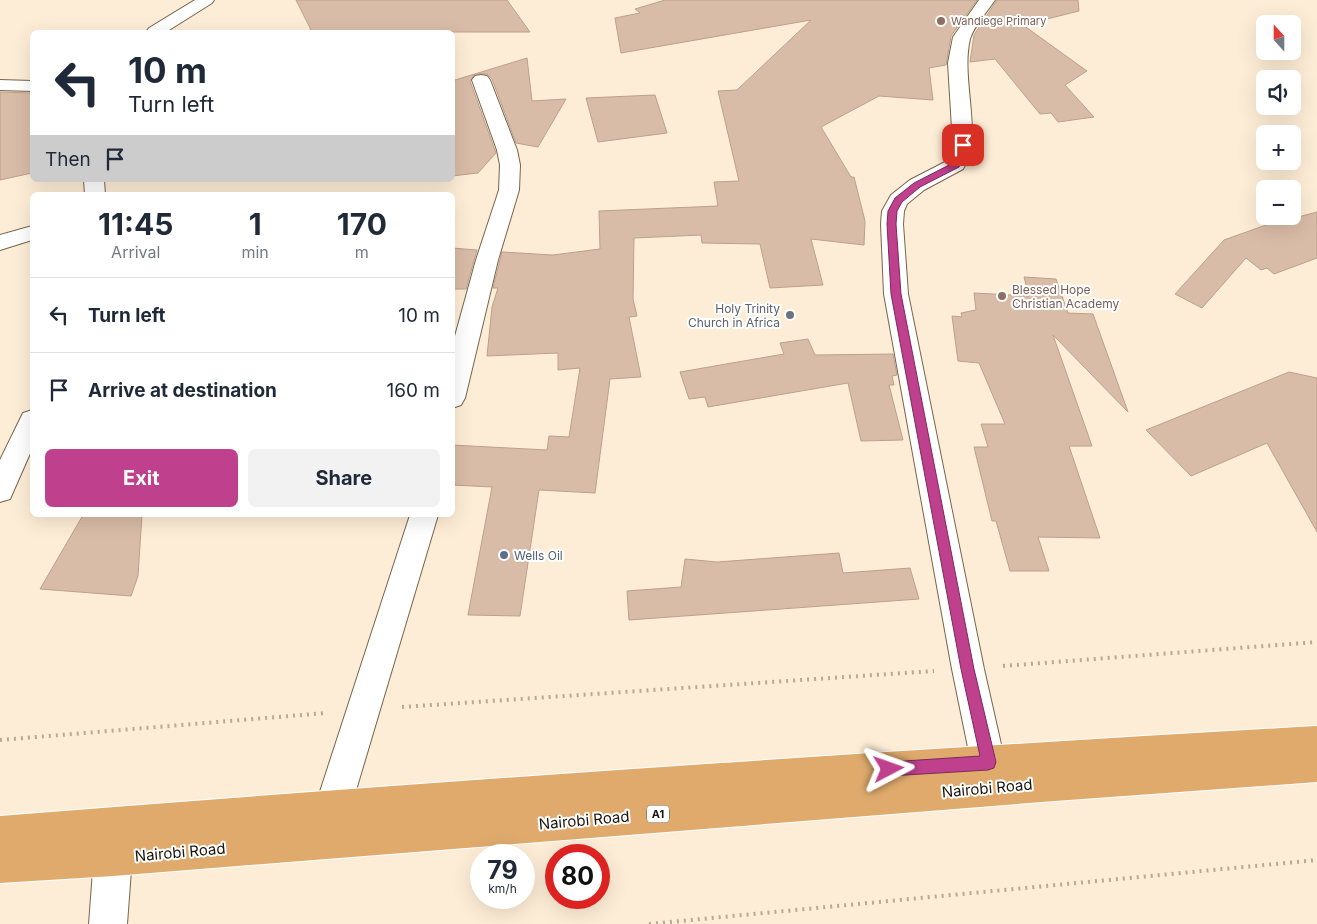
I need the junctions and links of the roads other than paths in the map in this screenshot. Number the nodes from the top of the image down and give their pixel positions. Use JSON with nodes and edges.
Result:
{"nodes":[{"id":1,"x":206,"y":0,"type":"edge"},
{"id":2,"x":987,"y":0,"type":"edge"},
{"id":3,"x":159,"y":30,"type":"edge"},
{"id":4,"x":481,"y":80,"type":"dead end"},
{"id":5,"x":0,"y":86,"type":"edge"},
{"id":6,"x":30,"y":86,"type":"edge"},
{"id":7,"x":30,"y":234,"type":"edge"},
{"id":8,"x":0,"y":243,"type":"edge"},
{"id":9,"x":455,"y":386,"type":"edge"},
{"id":10,"x":30,"y":425,"type":"edge"},
{"id":11,"x":0,"y":490,"type":"edge"},
{"id":12,"x":423,"y":517,"type":"edge"},
{"id":13,"x":1317,"y":743,"type":"edge"},
{"id":14,"x":988,"y":762,"type":"junction"},
{"id":15,"x":1317,"y":765,"type":"edge"},
{"id":16,"x":333,"y":807,"type":"junction"},
{"id":17,"x":0,"y":834,"type":"edge"},
{"id":18,"x":113,"y":857,"type":"junction"},
{"id":19,"x":0,"y":864,"type":"edge"},
{"id":20,"x":108,"y":924,"type":"edge"}],
"edges":[{"from":1,"to":3,"type":"street"},
{"from":2,"to":14,"type":"street"},
{"from":4,"to":9,"type":"street"},
{"from":5,"to":6,"type":"street"},
{"from":7,"to":8,"type":"street"},
{"from":10,"to":11,"type":"street"},
{"from":12,"to":16,"type":"street"},
{"from":13,"to":14,"type":"highway","name":"Nairobi Road"},
{"from":14,"to":16,"type":"highway","name":"Nairobi Road"},
{"from":15,"to":18,"type":"highway","name":"Nairobi Road","number":"A1"},
{"from":16,"to":17,"type":"highway","name":"Nairobi Road"},
{"from":18,"to":19,"type":"highway","name":"Nairobi Road","number":"A1"},
{"from":18,"to":20,"type":"street"}]}
